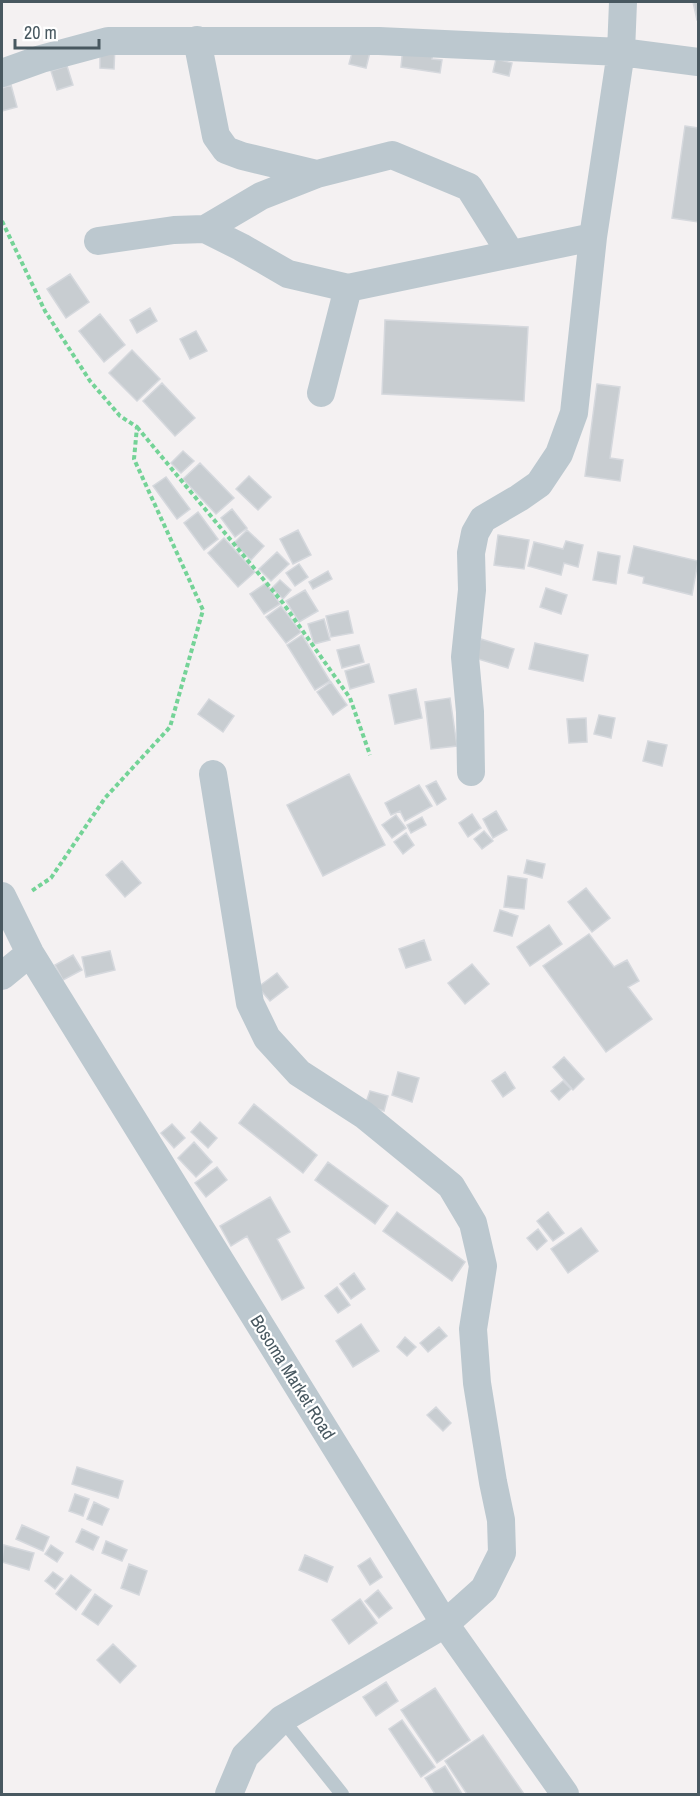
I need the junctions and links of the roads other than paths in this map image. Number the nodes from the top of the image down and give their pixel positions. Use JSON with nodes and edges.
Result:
{"nodes":[{"id":1,"x":623,"y":2,"type":"edge"},
{"id":2,"x":197,"y":40,"type":"junction"},
{"id":3,"x":621,"y":52,"type":"junction"},
{"id":4,"x":699,"y":62,"type":"edge"},
{"id":5,"x":2,"y":73,"type":"edge"},
{"id":6,"x":317,"y":174,"type":"junction"},
{"id":7,"x":205,"y":229,"type":"junction"},
{"id":8,"x":593,"y":237,"type":"junction"},
{"id":9,"x":98,"y":241,"type":"dead end"},
{"id":10,"x":511,"y":254,"type":"junction"},
{"id":11,"x":348,"y":288,"type":"junction"},
{"id":12,"x":321,"y":393,"type":"dead end"},
{"id":13,"x":471,"y":772,"type":"dead end"},
{"id":14,"x":213,"y":774,"type":"dead end"},
{"id":15,"x":4,"y":901,"type":"edge"},
{"id":16,"x":30,"y":953,"type":"junction"},
{"id":17,"x":2,"y":976,"type":"edge"},
{"id":18,"x":446,"y":1624,"type":"junction"},
{"id":19,"x":282,"y":1719,"type":"junction"},
{"id":20,"x":229,"y":1794,"type":"edge"},
{"id":21,"x":342,"y":1794,"type":"edge"},
{"id":22,"x":565,"y":1794,"type":"edge"}],
"edges":[{"from":1,"to":3,"type":"street"},
{"from":2,"to":3,"type":"street"},
{"from":2,"to":5,"type":"street"},
{"from":2,"to":6,"type":"street"},
{"from":3,"to":4,"type":"street"},
{"from":3,"to":8,"type":"street"},
{"from":6,"to":7,"type":"street"},
{"from":6,"to":10,"type":"street"},
{"from":7,"to":9,"type":"street"},
{"from":7,"to":11,"type":"street"},
{"from":8,"to":10,"type":"street"},
{"from":8,"to":13,"type":"street"},
{"from":10,"to":11,"type":"street"},
{"from":11,"to":12,"type":"street"},
{"from":14,"to":18,"type":"street"},
{"from":15,"to":16,"type":"street","name":"Bosoma Market Road"},
{"from":16,"to":17,"type":"street"},
{"from":16,"to":18,"type":"street","name":"Bosoma Market Road"},
{"from":18,"to":19,"type":"street"},
{"from":18,"to":22,"type":"street","name":"Bosoma Market Road"},
{"from":19,"to":20,"type":"street"},
{"from":19,"to":21,"type":"lane"}]}
